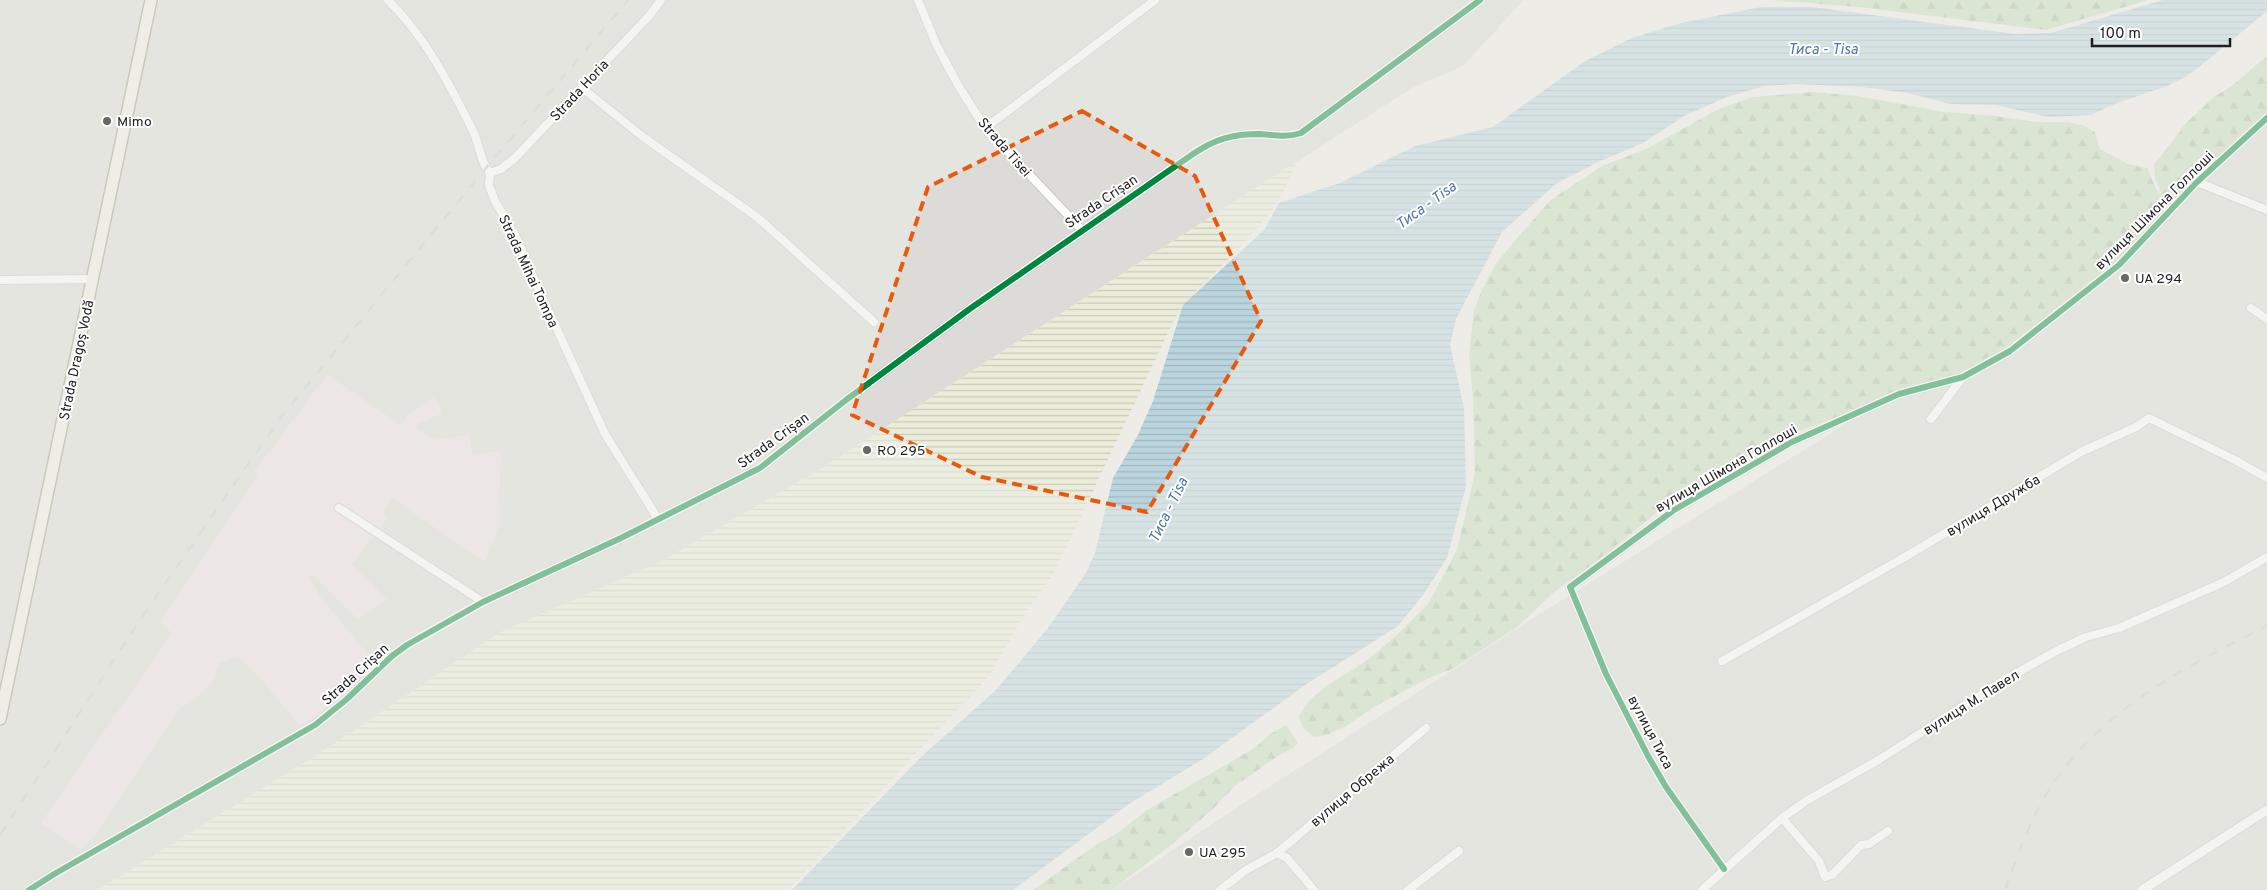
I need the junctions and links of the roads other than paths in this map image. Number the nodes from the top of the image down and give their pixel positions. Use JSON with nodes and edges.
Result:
{"nodes":[{"id":1,"x":151,"y":0,"type":"edge"},
{"id":2,"x":388,"y":0,"type":"edge"},
{"id":3,"x":661,"y":0,"type":"edge"},
{"id":4,"x":918,"y":0,"type":"edge"},
{"id":5,"x":1155,"y":0,"type":"edge"},
{"id":6,"x":1480,"y":0,"type":"edge"},
{"id":7,"x":581,"y":88,"type":"junction"},
{"id":8,"x":2267,"y":118,"type":"edge"},
{"id":9,"x":985,"y":128,"type":"junction"},
{"id":10,"x":490,"y":173,"type":"junction"},
{"id":11,"x":2197,"y":182,"type":"junction"},
{"id":12,"x":2267,"y":210,"type":"edge"},
{"id":13,"x":1082,"y":229,"type":"junction"},
{"id":14,"x":92,"y":279,"type":"junction"},
{"id":15,"x":0,"y":280,"type":"edge"},
{"id":16,"x":2251,"y":308,"type":"dead end"},
{"id":17,"x":2267,"y":319,"type":"edge"},
{"id":18,"x":874,"y":322,"type":"dead end"},
{"id":19,"x":1963,"y":377,"type":"junction"},
{"id":20,"x":1931,"y":419,"type":"dead end"},
{"id":21,"x":2267,"y":478,"type":"edge"},
{"id":22,"x":339,"y":508,"type":"dead end"},
{"id":23,"x":658,"y":518,"type":"junction"},
{"id":24,"x":2267,"y":558,"type":"edge"},
{"id":25,"x":1573,"y":597,"type":"joint"},
{"id":26,"x":483,"y":602,"type":"junction"},
{"id":27,"x":1722,"y":661,"type":"dead end"},
{"id":28,"x":1,"y":704,"type":"edge"},
{"id":29,"x":0,"y":719,"type":"edge"},
{"id":30,"x":1426,"y":728,"type":"dead end"},
{"id":31,"x":2267,"y":810,"type":"edge"},
{"id":32,"x":1782,"y":818,"type":"junction"},
{"id":33,"x":1888,"y":831,"type":"dead end"},
{"id":34,"x":1459,"y":850,"type":"dead end"},
{"id":35,"x":1277,"y":852,"type":"junction"},
{"id":36,"x":1724,"y":868,"type":"junction"},
{"id":37,"x":29,"y":890,"type":"edge"},
{"id":38,"x":1220,"y":890,"type":"edge"},
{"id":39,"x":1314,"y":890,"type":"edge"},
{"id":40,"x":1408,"y":890,"type":"edge"},
{"id":41,"x":1702,"y":890,"type":"edge"},
{"id":42,"x":2142,"y":890,"type":"edge"}],
"edges":[{"from":1,"to":14,"type":"main road","name":"Strada Dragoș Vodă"},
{"from":2,"to":10,"type":"street","name":"Strada Mihai Tompa"},
{"from":3,"to":7,"type":"street","name":"Strada Horia"},
{"from":4,"to":9,"type":"street","name":"Strada Tisei"},
{"from":5,"to":9,"type":"street"},
{"from":6,"to":13,"type":"street","name":"Strada Crișan"},
{"from":7,"to":10,"type":"street","name":"Strada Horia"},
{"from":7,"to":18,"type":"street"},
{"from":8,"to":11,"type":"street","name":"вулиця Шімона Голлоші"},
{"from":9,"to":13,"type":"street","name":"Strada Tisei"},
{"from":10,"to":23,"type":"street","name":"Strada Mihai Tompa"},
{"from":11,"to":12,"type":"street"},
{"from":11,"to":19,"type":"street","name":"вулиця Шімона Голлоші"},
{"from":13,"to":23,"type":"street","name":"Strada Crișan"},
{"from":14,"to":15,"type":"street"},
{"from":14,"to":28,"type":"main road","name":"Strada Dragoș Vodă"},
{"from":16,"to":17,"type":"street"},
{"from":19,"to":20,"type":"street"},
{"from":19,"to":25,"type":"street","name":"вулиця Шімона Голлоші"},
{"from":21,"to":27,"type":"street","name":"вулиця Дружба"},
{"from":22,"to":26,"type":"street"},
{"from":23,"to":26,"type":"street","name":"Strada Crișan"},
{"from":24,"to":32,"type":"street","name":"вулиця М. Павел"},
{"from":25,"to":36,"type":"street","name":"вулиця Тиса"},
{"from":26,"to":37,"type":"street","name":"Strada Crișan"},
{"from":28,"to":29,"type":"main road","name":"Strada Dragoș Vodă"},
{"from":30,"to":35,"type":"street","name":"вулиця Обрежа"},
{"from":31,"to":42,"type":"street"},
{"from":32,"to":33,"type":"street"},
{"from":32,"to":36,"type":"street","name":"вулиця М. Павел"},
{"from":34,"to":40,"type":"street"},
{"from":35,"to":38,"type":"street"},
{"from":35,"to":39,"type":"street"},
{"from":36,"to":41,"type":"street","name":"вулиця М. Павел"}]}
